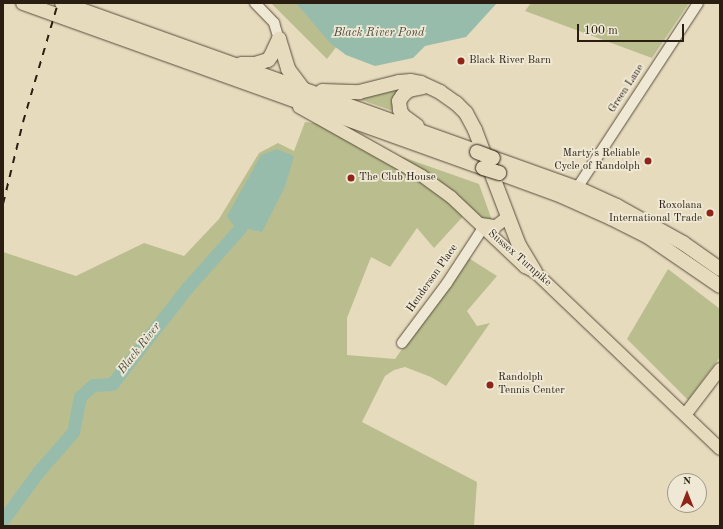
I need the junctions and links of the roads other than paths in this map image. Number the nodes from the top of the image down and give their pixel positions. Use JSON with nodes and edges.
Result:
{"nodes":[{"id":1,"x":22,"y":3,"type":"edge"},
{"id":2,"x":62,"y":3,"type":"edge"},
{"id":3,"x":255,"y":3,"type":"edge"},
{"id":4,"x":698,"y":3,"type":"edge"},
{"id":5,"x":279,"y":39,"type":"junction"},
{"id":6,"x":232,"y":64,"type":"junction"},
{"id":7,"x":432,"y":88,"type":"junction"},
{"id":8,"x":305,"y":90,"type":"junction"},
{"id":9,"x":272,"y":92,"type":"junction"},
{"id":10,"x":439,"y":138,"type":"junction"},
{"id":11,"x":577,"y":188,"type":"junction"},
{"id":12,"x":507,"y":215,"type":"junction"},
{"id":13,"x":482,"y":226,"type":"junction"},
{"id":14,"x":720,"y":269,"type":"edge"},
{"id":15,"x":535,"y":272,"type":"junction"},
{"id":16,"x":720,"y":286,"type":"edge"},
{"id":17,"x":402,"y":342,"type":"dead end"},
{"id":18,"x":720,"y":369,"type":"edge"},
{"id":19,"x":685,"y":414,"type":"junction"},
{"id":20,"x":720,"y":449,"type":"edge"}],
"edges":[{"from":1,"to":9,"type":"highway"},
{"from":2,"to":6,"type":"highway"},
{"from":3,"to":5,"type":"street"},
{"from":4,"to":11,"type":"street","name":"Green Lane"},
{"from":5,"to":6,"type":"highway"},
{"from":5,"to":8,"type":"highway"},
{"from":6,"to":8,"type":"highway"},
{"from":7,"to":8,"type":"highway"},
{"from":7,"to":10,"type":"highway"},
{"from":7,"to":12,"type":"highway"},
{"from":8,"to":10,"type":"highway"},
{"from":9,"to":13,"type":"main road","name":"Sussex Turnpike"},
{"from":9,"to":16,"type":"highway","bridge":true},
{"from":10,"to":11,"type":"highway","bridge":true},
{"from":11,"to":14,"type":"highway"},
{"from":12,"to":13,"type":"main road"},
{"from":12,"to":15,"type":"highway"},
{"from":13,"to":15,"type":"main road","name":"Sussex Turnpike"},
{"from":13,"to":17,"type":"street","name":"Henderson Place"},
{"from":15,"to":19,"type":"main road","name":"Sussex Turnpike"},
{"from":18,"to":19,"type":"main road"},
{"from":19,"to":20,"type":"main road","name":"Sussex Turnpike"}]}
